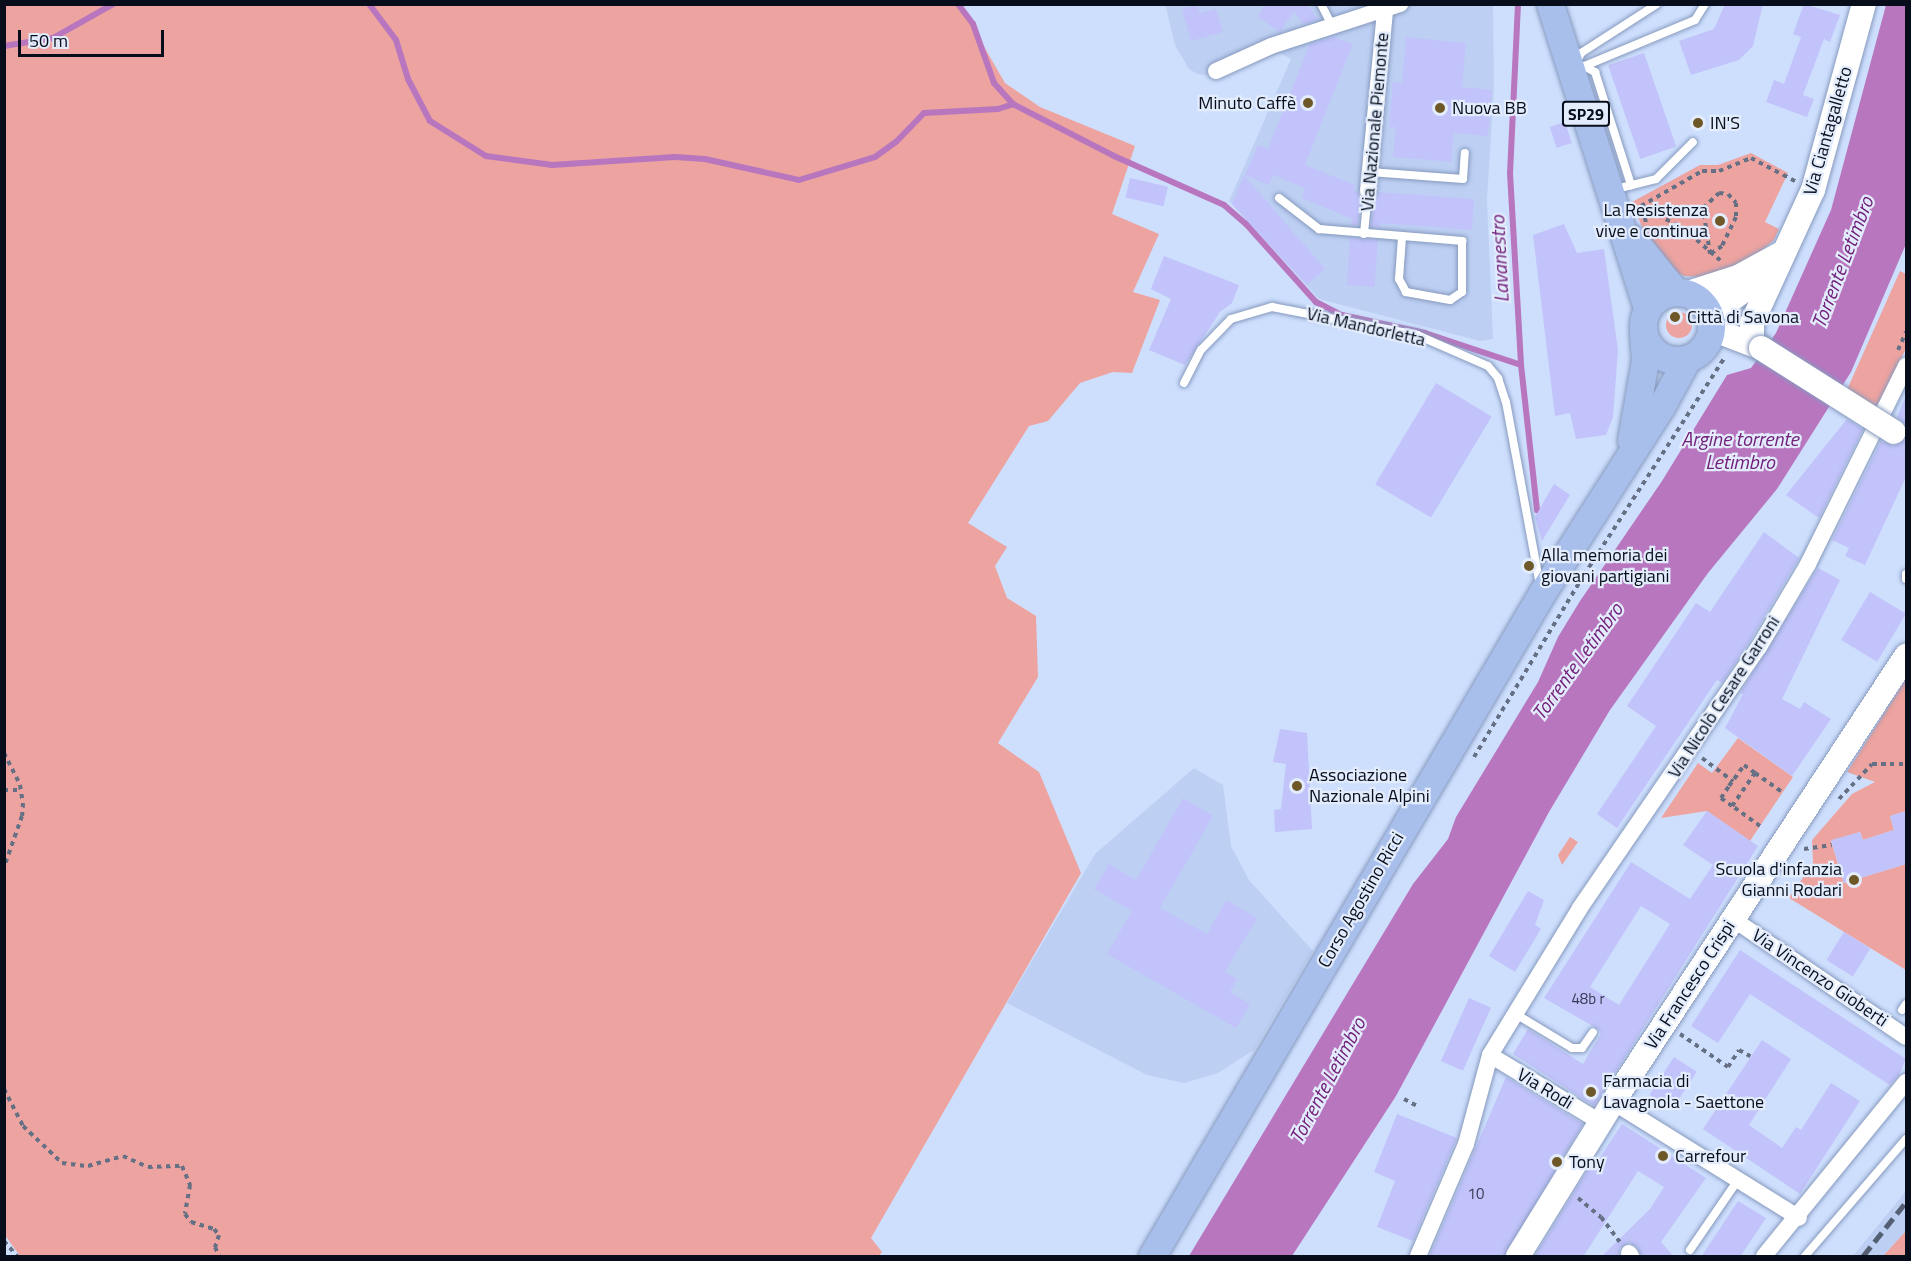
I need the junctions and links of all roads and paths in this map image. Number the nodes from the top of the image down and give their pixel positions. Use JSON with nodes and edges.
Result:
{"nodes":[{"id":1,"x":1321,"y":4,"type":"edge"},
{"id":2,"x":1550,"y":4,"type":"edge"},
{"id":3,"x":1657,"y":4,"type":"edge"},
{"id":4,"x":1705,"y":4,"type":"edge"},
{"id":5,"x":1864,"y":4,"type":"edge"},
{"id":6,"x":1393,"y":7,"type":"edge"},
{"id":7,"x":1332,"y":26,"type":"junction"},
{"id":8,"x":1578,"y":68,"type":"junction"},
{"id":9,"x":1216,"y":71,"type":"dead end"},
{"id":10,"x":1693,"y":142,"type":"dead end"},
{"id":11,"x":1465,"y":153,"type":"dead end"},
{"id":12,"x":1370,"y":172,"type":"junction"},
{"id":13,"x":1621,"y":188,"type":"junction"},
{"id":14,"x":1813,"y":190,"type":"junction"},
{"id":15,"x":1368,"y":191,"type":"joint"},
{"id":16,"x":1279,"y":198,"type":"dead end"},
{"id":17,"x":1632,"y":215,"type":"junction"},
{"id":18,"x":1651,"y":231,"type":"dead end"},
{"id":19,"x":1364,"y":234,"type":"junction"},
{"id":20,"x":1402,"y":237,"type":"junction"},
{"id":21,"x":1710,"y":254,"type":"junction"},
{"id":22,"x":1782,"y":254,"type":"junction"},
{"id":23,"x":1715,"y":268,"type":"dead end"},
{"id":24,"x":1681,"y":292,"type":"junction"},
{"id":25,"x":1645,"y":320,"type":"junction"},
{"id":26,"x":1711,"y":322,"type":"junction"},
{"id":27,"x":1756,"y":346,"type":"junction"},
{"id":28,"x":1687,"y":359,"type":"junction"},
{"id":29,"x":1906,"y":366,"type":"edge"},
{"id":30,"x":1713,"y":372,"type":"dead end"},
{"id":31,"x":1184,"y":383,"type":"dead end"},
{"id":32,"x":1900,"y":436,"type":"edge"},
{"id":33,"x":1629,"y":452,"type":"junction"},
{"id":34,"x":1573,"y":568,"type":"junction"},
{"id":35,"x":1906,"y":574,"type":"edge"},
{"id":36,"x":1906,"y":579,"type":"edge"},
{"id":37,"x":1542,"y":593,"type":"junction"},
{"id":38,"x":1559,"y":616,"type":"dead end"},
{"id":39,"x":1906,"y":656,"type":"edge"},
{"id":40,"x":1691,"y":750,"type":"junction"},
{"id":41,"x":4,"y":753,"type":"edge"},
{"id":42,"x":1906,"y":764,"type":"edge"},
{"id":43,"x":1755,"y":773,"type":"junction"},
{"id":44,"x":1733,"y":780,"type":"junction"},
{"id":45,"x":4,"y":790,"type":"edge"},
{"id":46,"x":20,"y":790,"type":"junction"},
{"id":47,"x":1782,"y":792,"type":"dead end"},
{"id":48,"x":1834,"y":804,"type":"dead end"},
{"id":49,"x":1732,"y":806,"type":"junction"},
{"id":50,"x":1760,"y":826,"type":"dead end"},
{"id":51,"x":1832,"y":845,"type":"dead end"},
{"id":52,"x":1812,"y":848,"type":"dead end"},
{"id":53,"x":4,"y":867,"type":"edge"},
{"id":54,"x":1733,"y":919,"type":"junction"},
{"id":55,"x":1514,"y":1012,"type":"junction"},
{"id":56,"x":1665,"y":1023,"type":"junction"},
{"id":57,"x":1593,"y":1032,"type":"dead end"},
{"id":58,"x":1906,"y":1037,"type":"edge"},
{"id":59,"x":1490,"y":1055,"type":"junction"},
{"id":60,"x":1750,"y":1056,"type":"dead end"},
{"id":61,"x":1906,"y":1082,"type":"edge"},
{"id":62,"x":4,"y":1089,"type":"edge"},
{"id":63,"x":1404,"y":1099,"type":"dead end"},
{"id":64,"x":1419,"y":1107,"type":"dead end"},
{"id":65,"x":1607,"y":1112,"type":"junction"},
{"id":66,"x":1906,"y":1139,"type":"edge"},
{"id":67,"x":1738,"y":1180,"type":"junction"},
{"id":68,"x":1561,"y":1186,"type":"junction"},
{"id":69,"x":1799,"y":1218,"type":"junction"},
{"id":70,"x":4,"y":1241,"type":"edge"},
{"id":71,"x":1690,"y":1250,"type":"dead end"},
{"id":72,"x":1630,"y":1255,"type":"edge"},
{"id":73,"x":16,"y":1257,"type":"edge"},
{"id":74,"x":219,"y":1257,"type":"edge"},
{"id":75,"x":1152,"y":1257,"type":"edge"},
{"id":76,"x":1418,"y":1257,"type":"edge"},
{"id":77,"x":1518,"y":1257,"type":"edge"},
{"id":78,"x":1764,"y":1257,"type":"edge"},
{"id":79,"x":1805,"y":1257,"type":"edge"}],
"edges":[{"from":1,"to":7,"type":"lane"},
{"from":2,"to":8,"type":"main road","number":"SP29"},
{"from":3,"to":8,"type":"lane"},
{"from":4,"to":8,"type":"lane"},
{"from":5,"to":14,"type":"street","name":"Via Ciantagalletto"},
{"from":6,"to":7,"type":"street","name":"Via Nazionale Piemonte"},
{"from":6,"to":12,"type":"street","name":"Via Nazionale Piemonte"},
{"from":7,"to":9,"type":"street","name":"Via Nazionale Piemonte"},
{"from":8,"to":13,"type":"main road","number":"SP29"},
{"from":10,"to":13,"type":"lane"},
{"from":11,"to":12,"type":"lane"},
{"from":12,"to":15,"type":"street","name":"Via Nazionale Piemonte"},
{"from":13,"to":17,"type":"main road","number":"SP29"},
{"from":13,"to":17,"type":"path"},
{"from":14,"to":17,"type":"path"},
{"from":14,"to":22,"type":"street","name":"Via Ciantagalletto"},
{"from":15,"to":19,"type":"lane","name":"Via Nazionale Piemonte"},
{"from":16,"to":19,"type":"lane"},
{"from":17,"to":18,"type":"path"},
{"from":17,"to":21,"type":"path"},
{"from":17,"to":24,"type":"main road","number":"SP29"},
{"from":17,"to":25,"type":"main road","number":"SP29"},
{"from":19,"to":20,"type":"lane"},
{"from":20,"to":20,"type":"lane"},
{"from":21,"to":21,"type":"path"},
{"from":21,"to":23,"type":"path"},
{"from":22,"to":24,"type":"street"},
{"from":22,"to":26,"type":"street","name":"Via Ciantagalletto"},
{"from":22,"to":27,"type":"street","name":"Via Ciantagalletto"},
{"from":24,"to":25,"type":"main road"},
{"from":24,"to":26,"type":"main road"},
{"from":25,"to":28,"type":"main road"},
{"from":25,"to":33,"type":"main road","name":"Corso Agostino Ricci"},
{"from":26,"to":27,"type":"street"},
{"from":26,"to":28,"type":"main road"},
{"from":27,"to":32,"type":"street","bridge":true},
{"from":28,"to":33,"type":"main road","name":"Corso Agostino Ricci"},
{"from":29,"to":40,"type":"street","name":"Via Nicolò Cesare Garroni"},
{"from":30,"to":34,"type":"path"},
{"from":31,"to":37,"type":"lane","name":"Via Mandorletta"},
{"from":33,"to":34,"type":"main road","name":"Corso Agostino Ricci"},
{"from":34,"to":37,"type":"main road","name":"Corso Agostino Ricci"},
{"from":34,"to":38,"type":"path"},
{"from":35,"to":36,"type":"lane"},
{"from":37,"to":75,"type":"main road","name":"Corso Agostino Ricci"},
{"from":39,"to":54,"type":"street","name":"Via Francesco Crispi"},
{"from":40,"to":44,"type":"path"},
{"from":40,"to":55,"type":"street","name":"Via Nicolò Cesare Garroni"},
{"from":41,"to":46,"type":"path"},
{"from":42,"to":48,"type":"path"},
{"from":43,"to":44,"type":"path"},
{"from":43,"to":47,"type":"path"},
{"from":43,"to":49,"type":"path"},
{"from":44,"to":49,"type":"path"},
{"from":45,"to":46,"type":"path"},
{"from":46,"to":53,"type":"path"},
{"from":49,"to":50,"type":"path"},
{"from":51,"to":52,"type":"path"},
{"from":54,"to":56,"type":"street","name":"Via Francesco Crispi"},
{"from":54,"to":58,"type":"street","name":"Via Vincenzo Gioberti"},
{"from":55,"to":57,"type":"lane"},
{"from":55,"to":59,"type":"street","name":"Via Nicolò Cesare Garroni"},
{"from":56,"to":60,"type":"path"},
{"from":56,"to":65,"type":"street","name":"Via Francesco Crispi"},
{"from":59,"to":65,"type":"street","name":"Via Rodi"},
{"from":59,"to":76,"type":"street","name":"Via Nicolò Cesare Garroni"},
{"from":61,"to":69,"type":"street"},
{"from":62,"to":74,"type":"path"},
{"from":63,"to":64,"type":"path"},
{"from":65,"to":67,"type":"street","name":"Via Rodi"},
{"from":65,"to":68,"type":"street","name":"Via Francesco Crispi"},
{"from":66,"to":79,"type":"lane"},
{"from":67,"to":69,"type":"street","name":"Via Rodi"},
{"from":67,"to":71,"type":"lane"},
{"from":68,"to":72,"type":"path"},
{"from":68,"to":77,"type":"street","name":"Via Francesco Crispi"},
{"from":69,"to":78,"type":"street"},
{"from":70,"to":73,"type":"path"}]}
